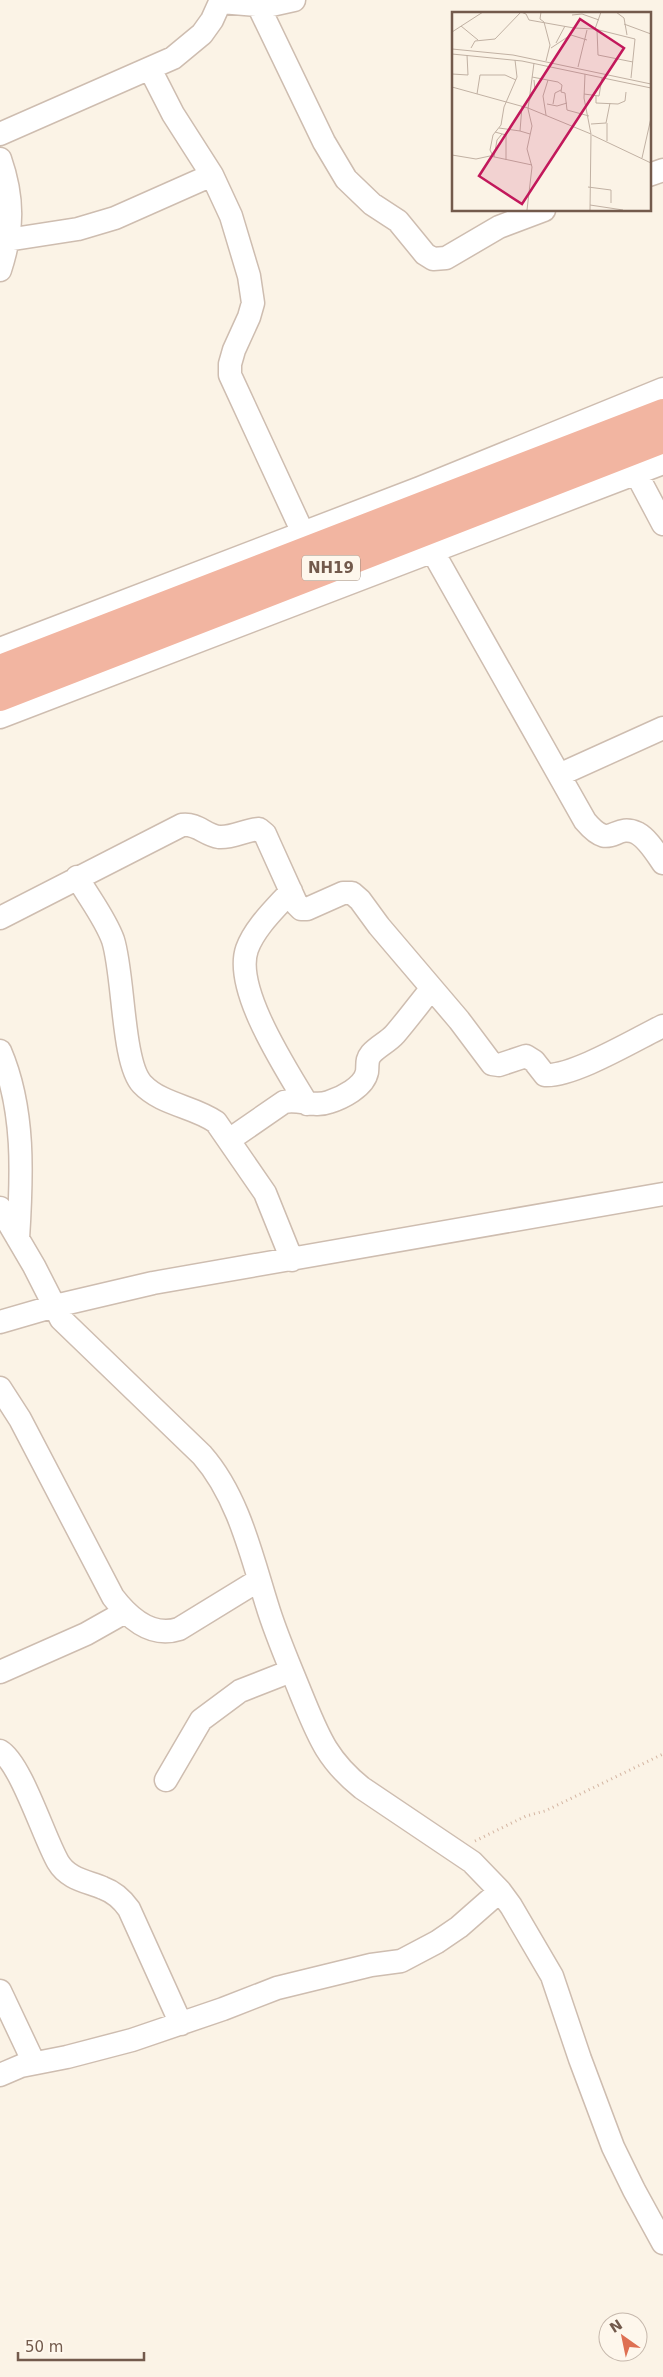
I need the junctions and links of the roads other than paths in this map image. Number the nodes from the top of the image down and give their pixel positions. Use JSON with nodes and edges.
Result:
{"nodes":[{"id":1,"x":294,"y":0,"type":"edge"},
{"id":2,"x":221,"y":1,"type":"edge"},
{"id":3,"x":258,"y":5,"type":"junction"},
{"id":4,"x":150,"y":69,"type":"junction"},
{"id":5,"x":0,"y":134,"type":"edge"},
{"id":6,"x":0,"y":159,"type":"edge"},
{"id":7,"x":663,"y":170,"type":"edge"},
{"id":8,"x":212,"y":175,"type":"junction"},
{"id":9,"x":650,"y":175,"type":"edge"},
{"id":10,"x":541,"y":211,"type":"edge"},
{"id":11,"x":8,"y":240,"type":"junction"},
{"id":12,"x":0,"y":270,"type":"edge"},
{"id":13,"x":663,"y":389,"type":"edge"},
{"id":14,"x":663,"y":413,"type":"edge"},
{"id":15,"x":663,"y":439,"type":"edge"},
{"id":16,"x":663,"y":463,"type":"edge"},
{"id":17,"x":636,"y":473,"type":"junction"},
{"id":18,"x":663,"y":524,"type":"edge"},
{"id":19,"x":303,"y":533,"type":"junction"},
{"id":20,"x":433,"y":552,"type":"junction"},
{"id":21,"x":0,"y":649,"type":"edge"},
{"id":22,"x":0,"y":669,"type":"edge"},
{"id":23,"x":0,"y":697,"type":"edge"},
{"id":24,"x":0,"y":717,"type":"edge"},
{"id":25,"x":663,"y":728,"type":"edge"},
{"id":26,"x":559,"y":775,"type":"junction"},
{"id":27,"x":663,"y":862,"type":"edge"},
{"id":28,"x":78,"y":877,"type":"junction"},
{"id":29,"x":291,"y":890,"type":"junction"},
{"id":30,"x":0,"y":918,"type":"edge"},
{"id":31,"x":431,"y":989,"type":"junction"},
{"id":32,"x":663,"y":1026,"type":"edge"},
{"id":33,"x":0,"y":1051,"type":"edge"},
{"id":34,"x":307,"y":1104,"type":"junction"},
{"id":35,"x":230,"y":1140,"type":"junction"},
{"id":36,"x":663,"y":1194,"type":"edge"},
{"id":37,"x":0,"y":1208,"type":"edge"},
{"id":38,"x":18,"y":1239,"type":"junction"},
{"id":39,"x":288,"y":1249,"type":"junction"},
{"id":40,"x":49,"y":1296,"type":"junction"},
{"id":41,"x":0,"y":1322,"type":"edge"},
{"id":42,"x":0,"y":1388,"type":"edge"},
{"id":43,"x":259,"y":1580,"type":"junction"},
{"id":44,"x":124,"y":1612,"type":"junction"},
{"id":45,"x":291,"y":1671,"type":"junction"},
{"id":46,"x":0,"y":1672,"type":"edge"},
{"id":47,"x":0,"y":1751,"type":"edge"},
{"id":48,"x":166,"y":1780,"type":"dead end"},
{"id":49,"x":500,"y":1891,"type":"junction"},
{"id":50,"x":0,"y":1991,"type":"edge"},
{"id":51,"x":181,"y":2024,"type":"junction"},
{"id":52,"x":0,"y":2057,"type":"edge"},
{"id":53,"x":27,"y":2065,"type":"junction"},
{"id":54,"x":0,"y":2075,"type":"edge"},
{"id":55,"x":663,"y":2243,"type":"edge"}],
"edges":[{"from":1,"to":3,"type":"street"},
{"from":2,"to":3,"type":"street"},
{"from":2,"to":4,"type":"street"},
{"from":3,"to":10,"type":"street"},
{"from":4,"to":5,"type":"street"},
{"from":4,"to":8,"type":"street"},
{"from":6,"to":11,"type":"street"},
{"from":7,"to":9,"type":"street"},
{"from":8,"to":11,"type":"street"},
{"from":8,"to":19,"type":"street"},
{"from":11,"to":12,"type":"street"},
{"from":13,"to":19,"type":"street"},
{"from":14,"to":22,"type":"highway","number":"NH19"},
{"from":15,"to":23,"type":"highway","number":"NH19"},
{"from":16,"to":17,"type":"street"},
{"from":17,"to":18,"type":"street"},
{"from":17,"to":20,"type":"street"},
{"from":19,"to":21,"type":"street"},
{"from":20,"to":24,"type":"street"},
{"from":20,"to":26,"type":"street"},
{"from":25,"to":26,"type":"street"},
{"from":26,"to":27,"type":"street"},
{"from":28,"to":29,"type":"street"},
{"from":28,"to":30,"type":"street"},
{"from":28,"to":35,"type":"street"},
{"from":29,"to":31,"type":"street"},
{"from":29,"to":34,"type":"street"},
{"from":31,"to":32,"type":"street"},
{"from":31,"to":34,"type":"street"},
{"from":33,"to":38,"type":"street"},
{"from":34,"to":35,"type":"street"},
{"from":35,"to":39,"type":"street"},
{"from":36,"to":39,"type":"street"},
{"from":37,"to":38,"type":"street"},
{"from":38,"to":40,"type":"street"},
{"from":39,"to":40,"type":"street"},
{"from":40,"to":41,"type":"street"},
{"from":40,"to":43,"type":"street"},
{"from":42,"to":44,"type":"street"},
{"from":43,"to":44,"type":"street"},
{"from":43,"to":45,"type":"street"},
{"from":44,"to":46,"type":"street"},
{"from":45,"to":48,"type":"street"},
{"from":45,"to":49,"type":"street"},
{"from":47,"to":51,"type":"street"},
{"from":49,"to":51,"type":"street"},
{"from":49,"to":55,"type":"street"},
{"from":50,"to":53,"type":"street"},
{"from":51,"to":53,"type":"street"},
{"from":52,"to":53,"type":"street"},
{"from":53,"to":54,"type":"street"}]}
